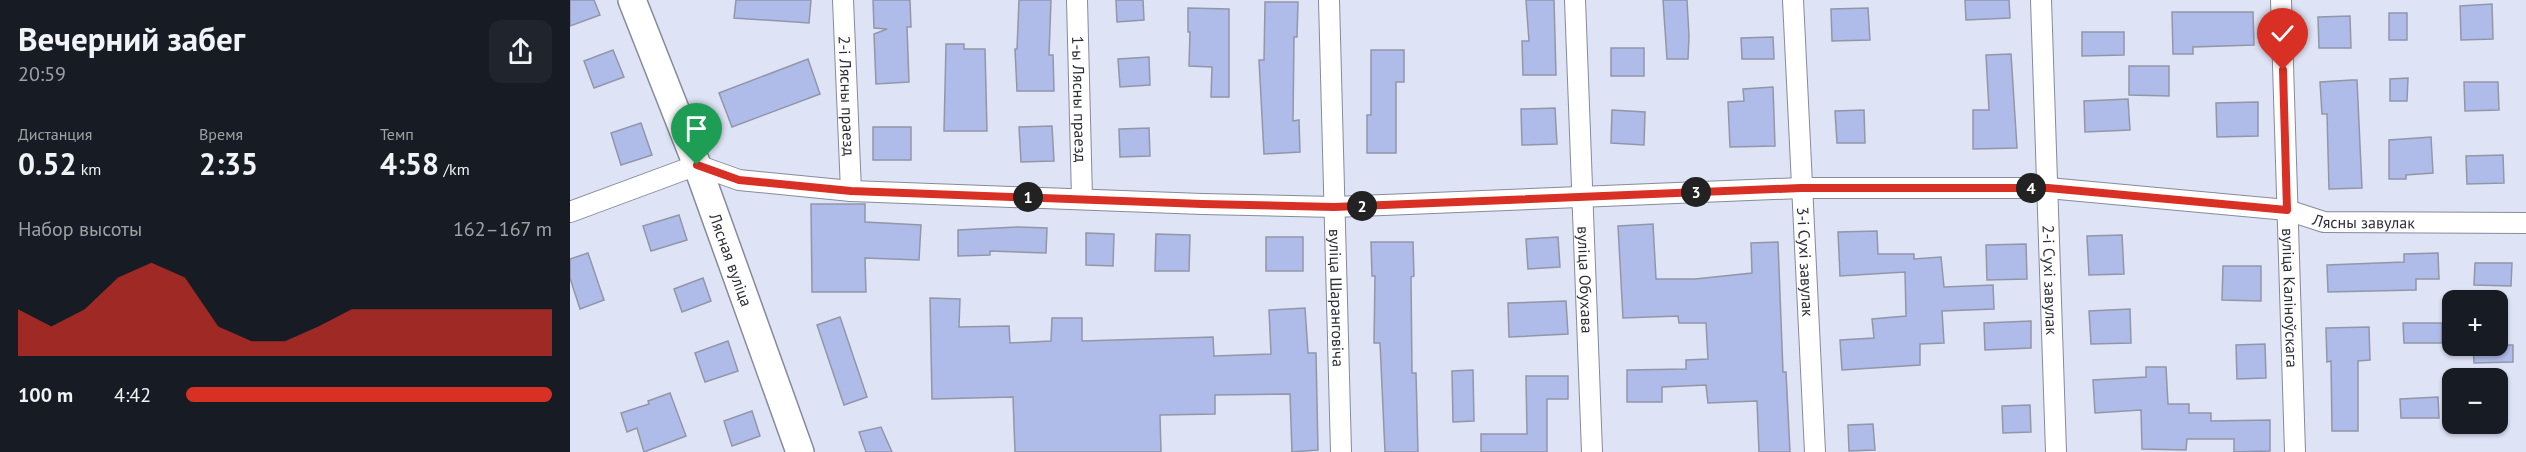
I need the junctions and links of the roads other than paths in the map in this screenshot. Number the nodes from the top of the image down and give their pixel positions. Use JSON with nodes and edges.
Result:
{"nodes":[{"id":1,"x":632,"y":0,"type":"edge"},
{"id":2,"x":843,"y":0,"type":"edge"},
{"id":3,"x":1077,"y":0,"type":"edge"},
{"id":4,"x":1329,"y":0,"type":"edge"},
{"id":5,"x":1575,"y":0,"type":"edge"},
{"id":6,"x":1793,"y":0,"type":"edge"},
{"id":7,"x":2041,"y":0,"type":"edge"},
{"id":8,"x":2281,"y":0,"type":"edge"},
{"id":9,"x":697,"y":165,"type":"junction"},
{"id":10,"x":1801,"y":188,"type":"junction"},
{"id":11,"x":2048,"y":188,"type":"junction"},
{"id":12,"x":851,"y":191,"type":"junction"},
{"id":13,"x":1581,"y":195,"type":"junction"},
{"id":14,"x":1082,"y":198,"type":"junction"},
{"id":15,"x":1334,"y":207,"type":"junction"},
{"id":16,"x":2287,"y":210,"type":"junction"},
{"id":17,"x":570,"y":212,"type":"edge"},
{"id":18,"x":2526,"y":223,"type":"edge"},
{"id":19,"x":800,"y":452,"type":"edge"},
{"id":20,"x":1341,"y":452,"type":"edge"},
{"id":21,"x":1592,"y":452,"type":"edge"},
{"id":22,"x":1815,"y":452,"type":"edge"},
{"id":23,"x":2056,"y":452,"type":"edge"},
{"id":24,"x":2295,"y":452,"type":"edge"}],
"edges":[{"from":1,"to":9,"type":"main road","name":"Лясная вуліца"},
{"from":2,"to":12,"type":"street","name":"2-і Лясны праезд"},
{"from":3,"to":14,"type":"street","name":"1-ы Лясны праезд"},
{"from":4,"to":15,"type":"street","name":"вуліца Шаранговіча"},
{"from":5,"to":13,"type":"street","name":"вуліца Обухава"},
{"from":6,"to":10,"type":"street","name":"3-і Сухі завулак"},
{"from":7,"to":11,"type":"street","name":"2-і Сухі завулак"},
{"from":8,"to":16,"type":"street","name":"вуліца Каліноўскага"},
{"from":9,"to":12,"type":"street","name":"Лясны завулак"},
{"from":9,"to":17,"type":"street"},
{"from":9,"to":19,"type":"main road","name":"Лясная вуліца"},
{"from":10,"to":11,"type":"street","name":"Лясны завулак"},
{"from":10,"to":13,"type":"street","name":"Лясны завулак"},
{"from":10,"to":22,"type":"street","name":"3-і Сухі завулак"},
{"from":11,"to":16,"type":"street","name":"Лясны завулак"},
{"from":11,"to":23,"type":"street","name":"2-і Сухі завулак"},
{"from":12,"to":14,"type":"street","name":"Лясны завулак"},
{"from":13,"to":15,"type":"street","name":"Лясны завулак"},
{"from":13,"to":21,"type":"street","name":"вуліца Обухава"},
{"from":14,"to":15,"type":"street","name":"Лясны завулак"},
{"from":15,"to":20,"type":"street","name":"вуліца Шаранговіча"},
{"from":16,"to":18,"type":"street","name":"Лясны завулак"},
{"from":16,"to":24,"type":"street","name":"вуліца Каліноўскага"}]}
